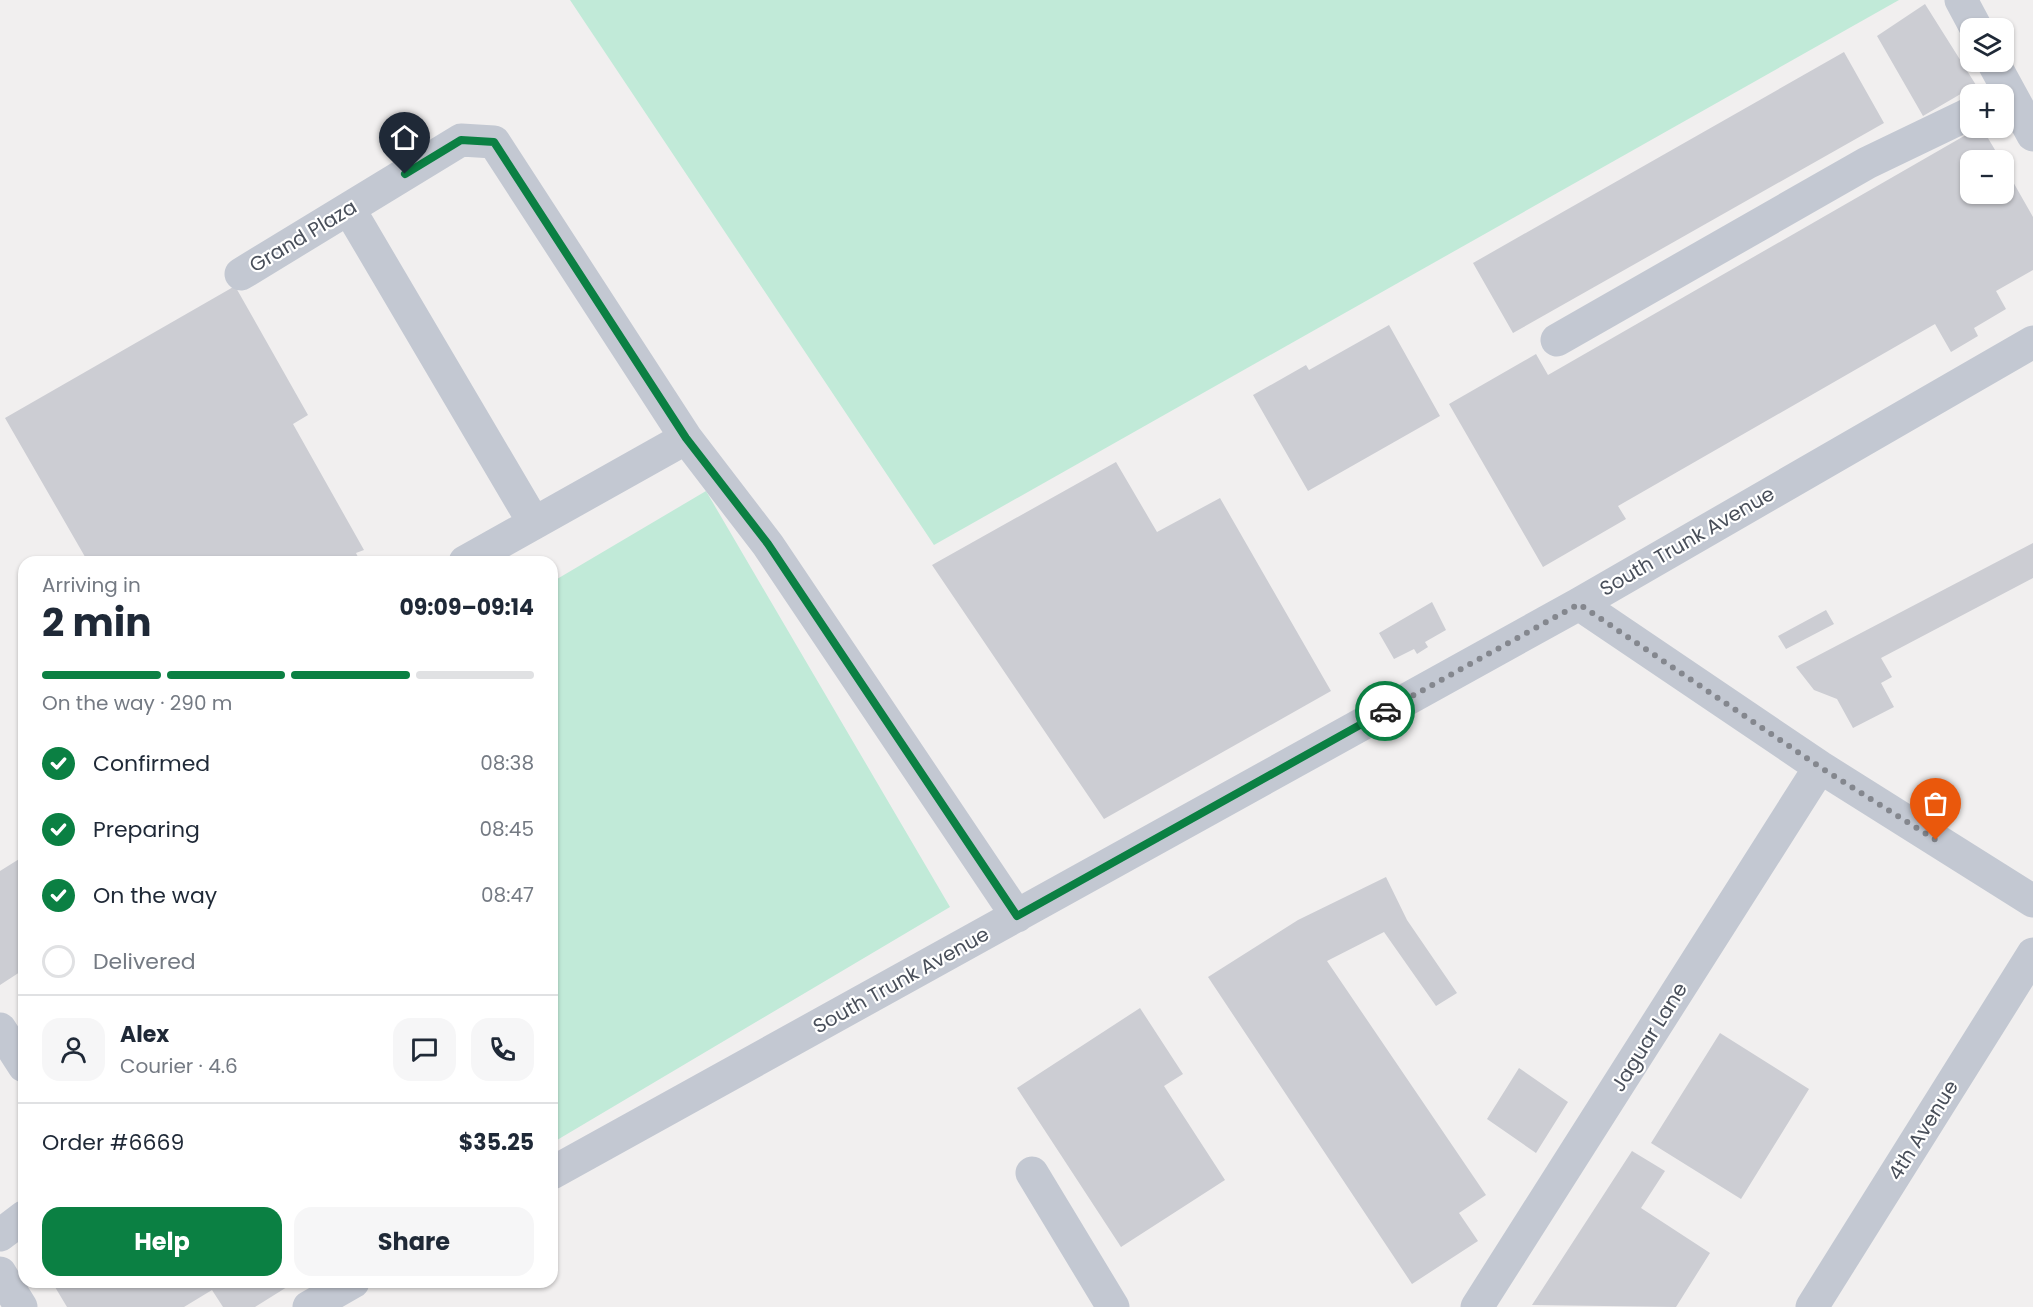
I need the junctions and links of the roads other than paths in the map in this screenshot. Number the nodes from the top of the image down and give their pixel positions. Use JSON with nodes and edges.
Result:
{"nodes":[{"id":1,"x":1961,"y":0,"type":"edge"},
{"id":2,"x":1971,"y":18,"type":"edge"},
{"id":3,"x":2014,"y":106,"type":"edge"},
{"id":4,"x":1960,"y":118,"type":"edge"},
{"id":5,"x":2033,"y":135,"type":"edge"},
{"id":6,"x":349,"y":209,"type":"junction"},
{"id":7,"x":241,"y":274,"type":"dead end"},
{"id":8,"x":1557,"y":340,"type":"dead end"},
{"id":9,"x":2033,"y":342,"type":"edge"},
{"id":10,"x":686,"y":438,"type":"junction"},
{"id":11,"x":534,"y":523,"type":"junction"},
{"id":12,"x":476,"y":556,"type":"edge"},
{"id":13,"x":1579,"y":604,"type":"junction"},
{"id":14,"x":1820,"y":767,"type":"junction"},
{"id":15,"x":2033,"y":901,"type":"edge"},
{"id":16,"x":1017,"y":916,"type":"junction"},
{"id":17,"x":2033,"y":954,"type":"edge"},
{"id":18,"x":0,"y":1029,"type":"edge"},
{"id":19,"x":18,"y":1057,"type":"edge"},
{"id":20,"x":558,"y":1170,"type":"edge"},
{"id":21,"x":1032,"y":1173,"type":"dead end"},
{"id":22,"x":18,"y":1222,"type":"edge"},
{"id":23,"x":0,"y":1235,"type":"edge"},
{"id":24,"x":0,"y":1273,"type":"edge"},
{"id":25,"x":342,"y":1288,"type":"edge"},
{"id":26,"x":21,"y":1307,"type":"edge"},
{"id":27,"x":309,"y":1307,"type":"edge"},
{"id":28,"x":1113,"y":1307,"type":"edge"},
{"id":29,"x":1477,"y":1307,"type":"edge"},
{"id":30,"x":1812,"y":1307,"type":"edge"}],
"edges":[{"from":1,"to":2,"type":"street"},
{"from":3,"to":5,"type":"street"},
{"from":4,"to":8,"type":"street"},
{"from":6,"to":7,"type":"street","name":"Grand Plaza"},
{"from":6,"to":10,"type":"street","name":"Grand Plaza"},
{"from":6,"to":11,"type":"street"},
{"from":9,"to":13,"type":"street","name":"South Trunk Avenue"},
{"from":10,"to":11,"type":"street"},
{"from":10,"to":16,"type":"street","name":"Grand Plaza"},
{"from":11,"to":12,"type":"street"},
{"from":13,"to":14,"type":"street"},
{"from":13,"to":16,"type":"street","name":"South Trunk Avenue"},
{"from":14,"to":15,"type":"street"},
{"from":14,"to":29,"type":"street","name":"Jaguar Lane"},
{"from":16,"to":20,"type":"street","name":"South Trunk Avenue"},
{"from":17,"to":30,"type":"street","name":"4th Avenue"},
{"from":18,"to":19,"type":"street"},
{"from":21,"to":28,"type":"street"},
{"from":22,"to":23,"type":"street"},
{"from":24,"to":26,"type":"street"},
{"from":25,"to":27,"type":"street"}]}
